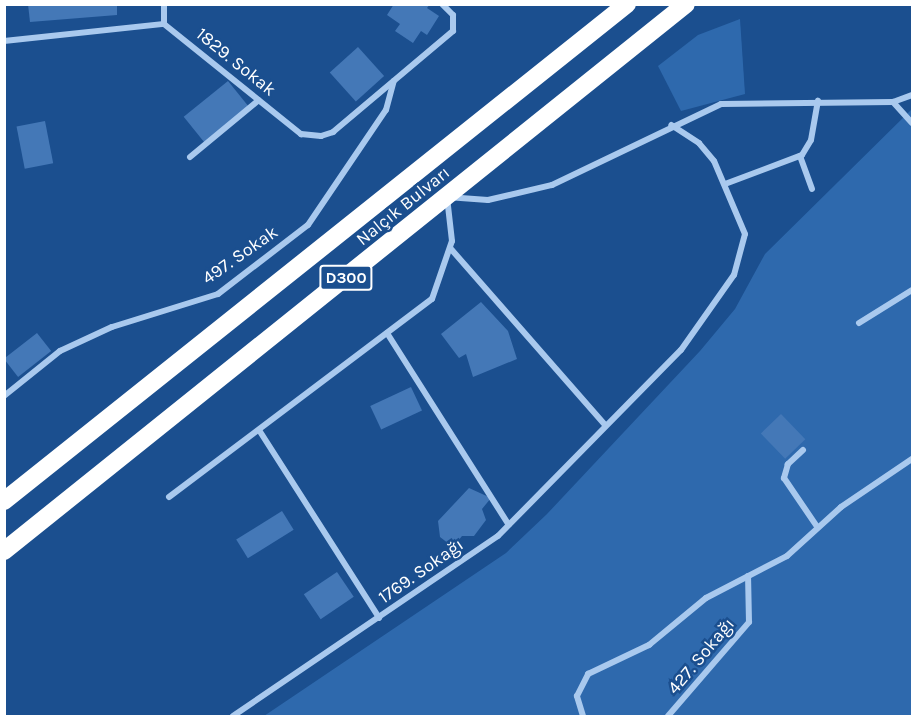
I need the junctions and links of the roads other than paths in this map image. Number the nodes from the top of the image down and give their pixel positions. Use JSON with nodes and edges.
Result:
{"nodes":[{"id":1,"x":164,"y":4,"type":"edge"},
{"id":2,"x":442,"y":4,"type":"edge"},
{"id":3,"x":627,"y":4,"type":"edge"},
{"id":4,"x":686,"y":4,"type":"edge"},
{"id":5,"x":165,"y":24,"type":"junction"},
{"id":6,"x":4,"y":41,"type":"edge"},
{"id":7,"x":394,"y":80,"type":"junction"},
{"id":8,"x":912,"y":95,"type":"edge"},
{"id":9,"x":259,"y":100,"type":"junction"},
{"id":10,"x":818,"y":101,"type":"junction"},
{"id":11,"x":893,"y":102,"type":"junction"},
{"id":12,"x":912,"y":123,"type":"edge"},
{"id":13,"x":670,"y":125,"type":"junction"},
{"id":14,"x":800,"y":156,"type":"junction"},
{"id":15,"x":190,"y":157,"type":"dead end"},
{"id":16,"x":725,"y":184,"type":"junction"},
{"id":17,"x":812,"y":189,"type":"dead end"},
{"id":18,"x":447,"y":197,"type":"junction"},
{"id":19,"x":451,"y":249,"type":"junction"},
{"id":20,"x":912,"y":290,"type":"edge"},
{"id":21,"x":859,"y":323,"type":"dead end"},
{"id":22,"x":387,"y":333,"type":"junction"},
{"id":23,"x":4,"y":396,"type":"edge"},
{"id":24,"x":605,"y":425,"type":"junction"},
{"id":25,"x":259,"y":430,"type":"junction"},
{"id":26,"x":803,"y":450,"type":"dead end"},
{"id":27,"x":912,"y":459,"type":"edge"},
{"id":28,"x":170,"y":497,"type":"dead end"},
{"id":29,"x":4,"y":501,"type":"edge"},
{"id":30,"x":509,"y":525,"type":"junction"},
{"id":31,"x":818,"y":528,"type":"junction"},
{"id":32,"x":4,"y":551,"type":"edge"},
{"id":33,"x":748,"y":576,"type":"junction"},
{"id":34,"x":379,"y":618,"type":"junction"},
{"id":35,"x":233,"y":717,"type":"edge"},
{"id":36,"x":583,"y":717,"type":"edge"},
{"id":37,"x":669,"y":717,"type":"edge"}],
"edges":[{"from":1,"to":5,"type":"street"},
{"from":2,"to":7,"type":"street"},
{"from":3,"to":29,"type":"highway","name":"Nalçık Bulvarı","number":"D300"},
{"from":4,"to":18,"type":"highway","name":"Nalçık Bulvarı","number":"D300"},
{"from":5,"to":6,"type":"street"},
{"from":5,"to":9,"type":"street","name":"1829. Sokak"},
{"from":7,"to":9,"type":"street","name":"1829. Sokak"},
{"from":7,"to":23,"type":"street","name":"497. Sokak"},
{"from":8,"to":11,"type":"street"},
{"from":9,"to":15,"type":"street"},
{"from":10,"to":11,"type":"street"},
{"from":10,"to":13,"type":"street"},
{"from":10,"to":14,"type":"street"},
{"from":11,"to":12,"type":"street"},
{"from":13,"to":16,"type":"street","name":"1769. Sokağı"},
{"from":13,"to":18,"type":"street"},
{"from":14,"to":16,"type":"street"},
{"from":14,"to":17,"type":"street"},
{"from":16,"to":24,"type":"street","name":"1769. Sokağı"},
{"from":18,"to":19,"type":"street"},
{"from":18,"to":32,"type":"highway","name":"Nalçık Bulvarı","number":"D300"},
{"from":19,"to":22,"type":"street"},
{"from":19,"to":24,"type":"street"},
{"from":20,"to":21,"type":"street"},
{"from":22,"to":25,"type":"street"},
{"from":22,"to":30,"type":"street"},
{"from":24,"to":30,"type":"street","name":"1769. Sokağı"},
{"from":25,"to":28,"type":"street"},
{"from":25,"to":34,"type":"street"},
{"from":26,"to":31,"type":"street"},
{"from":27,"to":31,"type":"street"},
{"from":30,"to":34,"type":"street","name":"1769. Sokağı"},
{"from":31,"to":33,"type":"street"},
{"from":33,"to":36,"type":"street"},
{"from":33,"to":37,"type":"street","name":"427. Sokağı"},
{"from":34,"to":35,"type":"street","name":"1769. Sokağı"}]}
